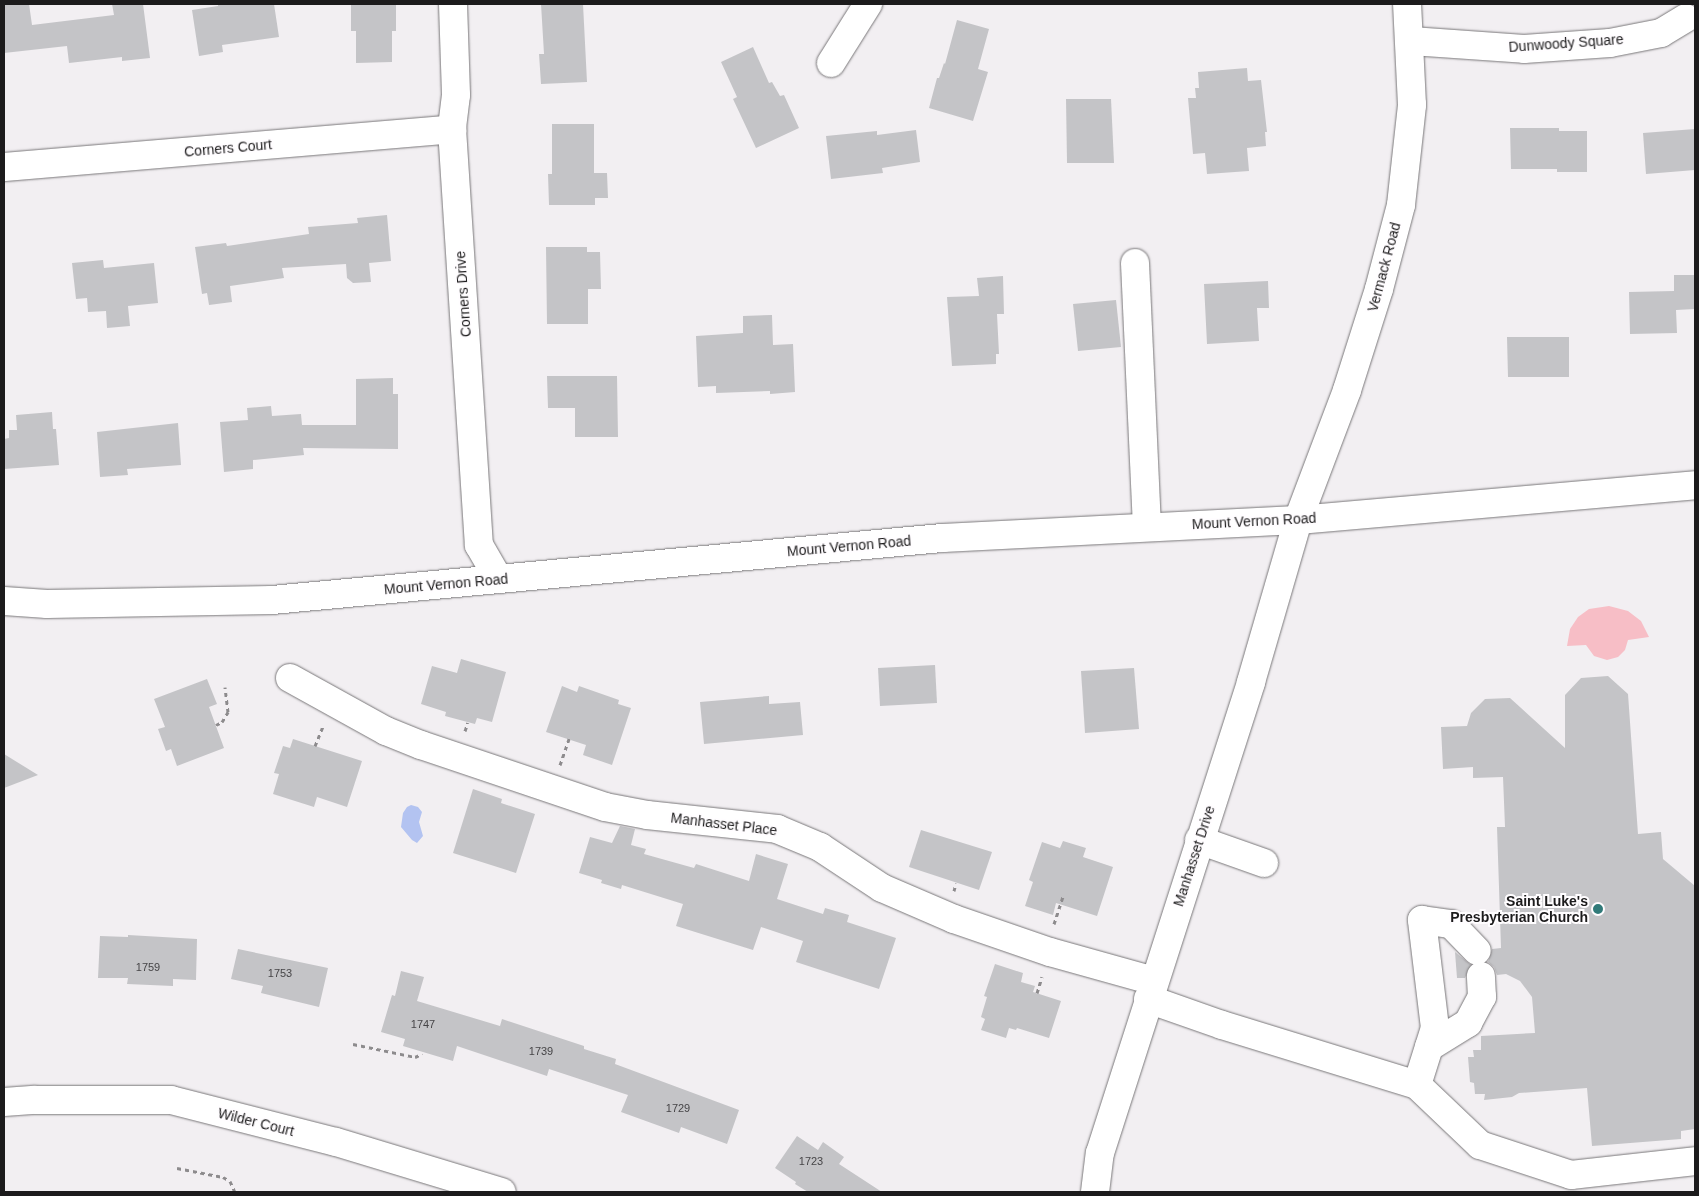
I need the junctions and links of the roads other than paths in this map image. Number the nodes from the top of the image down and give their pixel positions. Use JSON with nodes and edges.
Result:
{"nodes":[{"id":1,"x":452,"y":4,"type":"edge"},
{"id":2,"x":868,"y":4,"type":"edge"},
{"id":3,"x":1407,"y":4,"type":"edge"},
{"id":4,"x":1686,"y":18,"type":"dead end"},
{"id":5,"x":1410,"y":41,"type":"junction"},
{"id":6,"x":831,"y":63,"type":"dead end"},
{"id":7,"x":452,"y":129,"type":"junction"},
{"id":8,"x":4,"y":166,"type":"edge"},
{"id":9,"x":1135,"y":263,"type":"dead end"},
{"id":10,"x":1695,"y":484,"type":"edge"},
{"id":11,"x":1298,"y":520,"type":"junction"},
{"id":12,"x":1147,"y":527,"type":"junction"},
{"id":13,"x":499,"y":579,"type":"junction"},
{"id":14,"x":4,"y":601,"type":"edge"},
{"id":15,"x":290,"y":678,"type":"dead end"},
{"id":16,"x":1198,"y":840,"type":"junction"},
{"id":17,"x":1264,"y":863,"type":"dead end"},
{"id":18,"x":1151,"y":990,"type":"junction"},
{"id":19,"x":1429,"y":1047,"type":"junction"},
{"id":20,"x":1417,"y":1085,"type":"junction"},
{"id":21,"x":4,"y":1102,"type":"edge"},
{"id":22,"x":1695,"y":1162,"type":"edge"},
{"id":23,"x":502,"y":1192,"type":"edge"},
{"id":24,"x":1095,"y":1192,"type":"edge"}],
"edges":[{"from":1,"to":7,"type":"street","name":"Corners Drive"},
{"from":2,"to":6,"type":"street"},
{"from":3,"to":5,"type":"street","name":"Vermack Road"},
{"from":4,"to":5,"type":"street","name":"Dunwoody Square"},
{"from":5,"to":11,"type":"street","name":"Vermack Road"},
{"from":7,"to":8,"type":"street","name":"Corners Court"},
{"from":7,"to":13,"type":"street","name":"Corners Drive"},
{"from":9,"to":12,"type":"street"},
{"from":10,"to":11,"type":"street","name":"Mount Vernon Road"},
{"from":11,"to":12,"type":"street","name":"Mount Vernon Road"},
{"from":11,"to":16,"type":"street","name":"Manhasset Drive"},
{"from":12,"to":13,"type":"street","name":"Mount Vernon Road"},
{"from":13,"to":14,"type":"street","name":"Mount Vernon Road"},
{"from":15,"to":18,"type":"street","name":"Manhasset Place"},
{"from":16,"to":17,"type":"street"},
{"from":16,"to":18,"type":"street","name":"Manhasset Drive"},
{"from":18,"to":20,"type":"street","name":"Manhasset Place"},
{"from":18,"to":24,"type":"street","name":"Manhasset Drive"},
{"from":19,"to":19,"type":"street"},
{"from":19,"to":20,"type":"street"},
{"from":20,"to":22,"type":"street"},
{"from":21,"to":23,"type":"street","name":"Wilder Court"}]}
